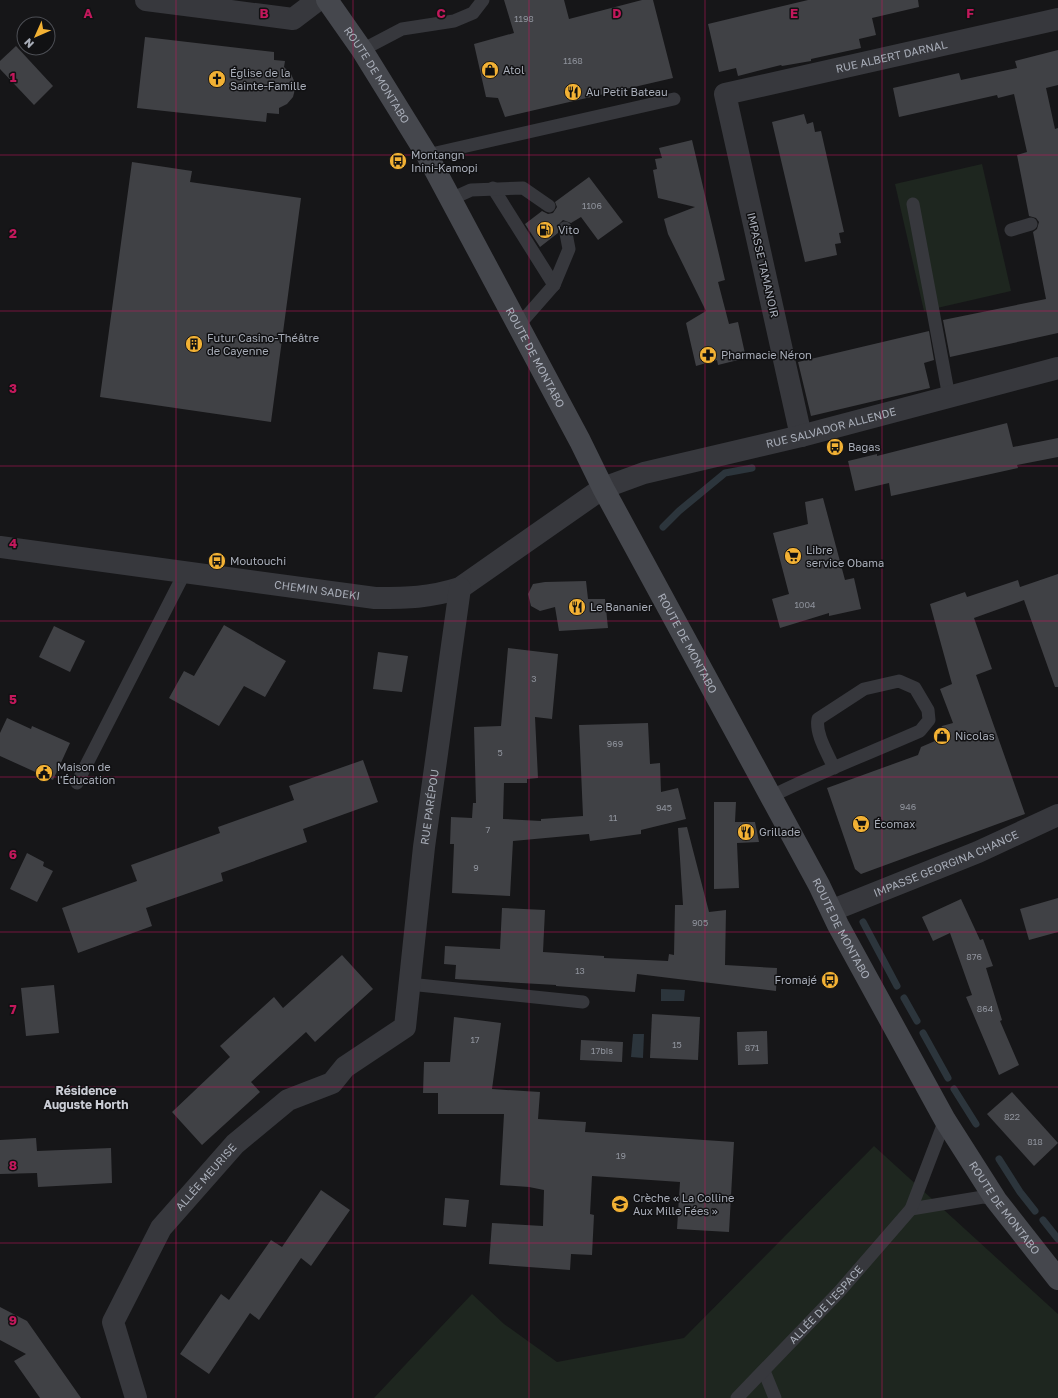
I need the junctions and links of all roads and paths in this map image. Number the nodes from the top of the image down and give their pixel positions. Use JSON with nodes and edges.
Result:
{"nodes":[{"id":1,"x":146,"y":0,"type":"edge"},
{"id":2,"x":318,"y":0,"type":"edge"},
{"id":3,"x":327,"y":0,"type":"edge"},
{"id":4,"x":484,"y":0,"type":"edge"},
{"id":5,"x":1058,"y":20,"type":"edge"},
{"id":6,"x":362,"y":50,"type":"junction"},
{"id":7,"x":725,"y":94,"type":"joint"},
{"id":8,"x":674,"y":99,"type":"dead end"},
{"id":9,"x":427,"y":155,"type":"junction"},
{"id":10,"x":493,"y":188,"type":"junction"},
{"id":11,"x":451,"y":199,"type":"junction"},
{"id":12,"x":913,"y":204,"type":"dead end"},
{"id":13,"x":549,"y":206,"type":"dead end"},
{"id":14,"x":1031,"y":224,"type":"dead end"},
{"id":15,"x":565,"y":228,"type":"dead end"},
{"id":16,"x":1011,"y":230,"type":"dead end"},
{"id":17,"x":554,"y":284,"type":"junction"},
{"id":18,"x":518,"y":326,"type":"junction"},
{"id":19,"x":1058,"y":368,"type":"edge"},
{"id":20,"x":949,"y":397,"type":"junction"},
{"id":21,"x":801,"y":436,"type":"junction"},
{"id":22,"x":603,"y":488,"type":"junction"},
{"id":23,"x":0,"y":547,"type":"edge"},
{"id":24,"x":185,"y":572,"type":"junction"},
{"id":25,"x":460,"y":588,"type":"junction"},
{"id":26,"x":834,"y":768,"type":"junction"},
{"id":27,"x":76,"y":783,"type":"dead end"},
{"id":28,"x":772,"y":796,"type":"junction"},
{"id":29,"x":1058,"y":815,"type":"edge"},
{"id":30,"x":833,"y":910,"type":"junction"},
{"id":31,"x":409,"y":984,"type":"junction"},
{"id":32,"x":583,"y":1002,"type":"dead end"},
{"id":33,"x":405,"y":1027,"type":"joint"},
{"id":34,"x":945,"y":1120,"type":"junction"},
{"id":35,"x":996,"y":1200,"type":"junction"},
{"id":36,"x":911,"y":1209,"type":"junction"},
{"id":37,"x":1058,"y":1279,"type":"edge"},
{"id":38,"x":764,"y":1371,"type":"junction"},
{"id":39,"x":136,"y":1398,"type":"edge"},
{"id":40,"x":738,"y":1398,"type":"edge"},
{"id":41,"x":775,"y":1398,"type":"edge"}],
"edges":[{"from":1,"to":2,"type":"street"},
{"from":3,"to":6,"type":"main road","name":"ROUTE DE MONTABO"},
{"from":4,"to":6,"type":"lane"},
{"from":5,"to":7,"type":"street","name":"RUE ALBERT DARNAL"},
{"from":6,"to":9,"type":"main road","name":"ROUTE DE MONTABO"},
{"from":7,"to":21,"type":"street","name":"IMPASSE TAMANOIR"},
{"from":8,"to":9,"type":"lane"},
{"from":9,"to":11,"type":"main road","name":"ROUTE DE MONTABO"},
{"from":10,"to":11,"type":"lane"},
{"from":10,"to":13,"type":"lane"},
{"from":10,"to":17,"type":"lane"},
{"from":11,"to":18,"type":"main road","name":"ROUTE DE MONTABO"},
{"from":12,"to":20,"type":"lane"},
{"from":14,"to":16,"type":"lane"},
{"from":15,"to":17,"type":"lane"},
{"from":17,"to":18,"type":"lane"},
{"from":18,"to":22,"type":"main road","name":"ROUTE DE MONTABO"},
{"from":19,"to":20,"type":"street","name":"RUE SALVADOR ALLENDE"},
{"from":20,"to":21,"type":"street","name":"RUE SALVADOR ALLENDE"},
{"from":21,"to":22,"type":"street","name":"RUE SALVADOR ALLENDE"},
{"from":22,"to":25,"type":"street","name":"CHEMIN SADEKI"},
{"from":22,"to":28,"type":"main road","name":"ROUTE DE MONTABO"},
{"from":23,"to":24,"type":"street","name":"CHEMIN SADEKI"},
{"from":24,"to":25,"type":"street","name":"CHEMIN SADEKI"},
{"from":24,"to":27,"type":"lane"},
{"from":25,"to":31,"type":"street","name":"RUE PARÉPOU"},
{"from":26,"to":26,"type":"lane"},
{"from":26,"to":28,"type":"lane"},
{"from":28,"to":30,"type":"main road","name":"ROUTE DE MONTABO"},
{"from":29,"to":30,"type":"street","name":"IMPASSE GEORGINA CHANCE"},
{"from":30,"to":34,"type":"main road","name":"ROUTE DE MONTABO"},
{"from":31,"to":32,"type":"lane"},
{"from":31,"to":33,"type":"street","name":"RUE PARÉPOU"},
{"from":33,"to":39,"type":"street","name":"ALLÉE MEURISE"},
{"from":34,"to":35,"type":"main road","name":"ROUTE DE MONTABO"},
{"from":34,"to":36,"type":"lane","name":"ALLÉE DE L'ESPACE"},
{"from":35,"to":36,"type":"lane"},
{"from":35,"to":37,"type":"main road","name":"ROUTE DE MONTABO"},
{"from":36,"to":38,"type":"lane","name":"ALLÉE DE L'ESPACE"},
{"from":38,"to":40,"type":"lane","name":"ALLÉE DE L'ESPACE"},
{"from":38,"to":41,"type":"lane"}]}
